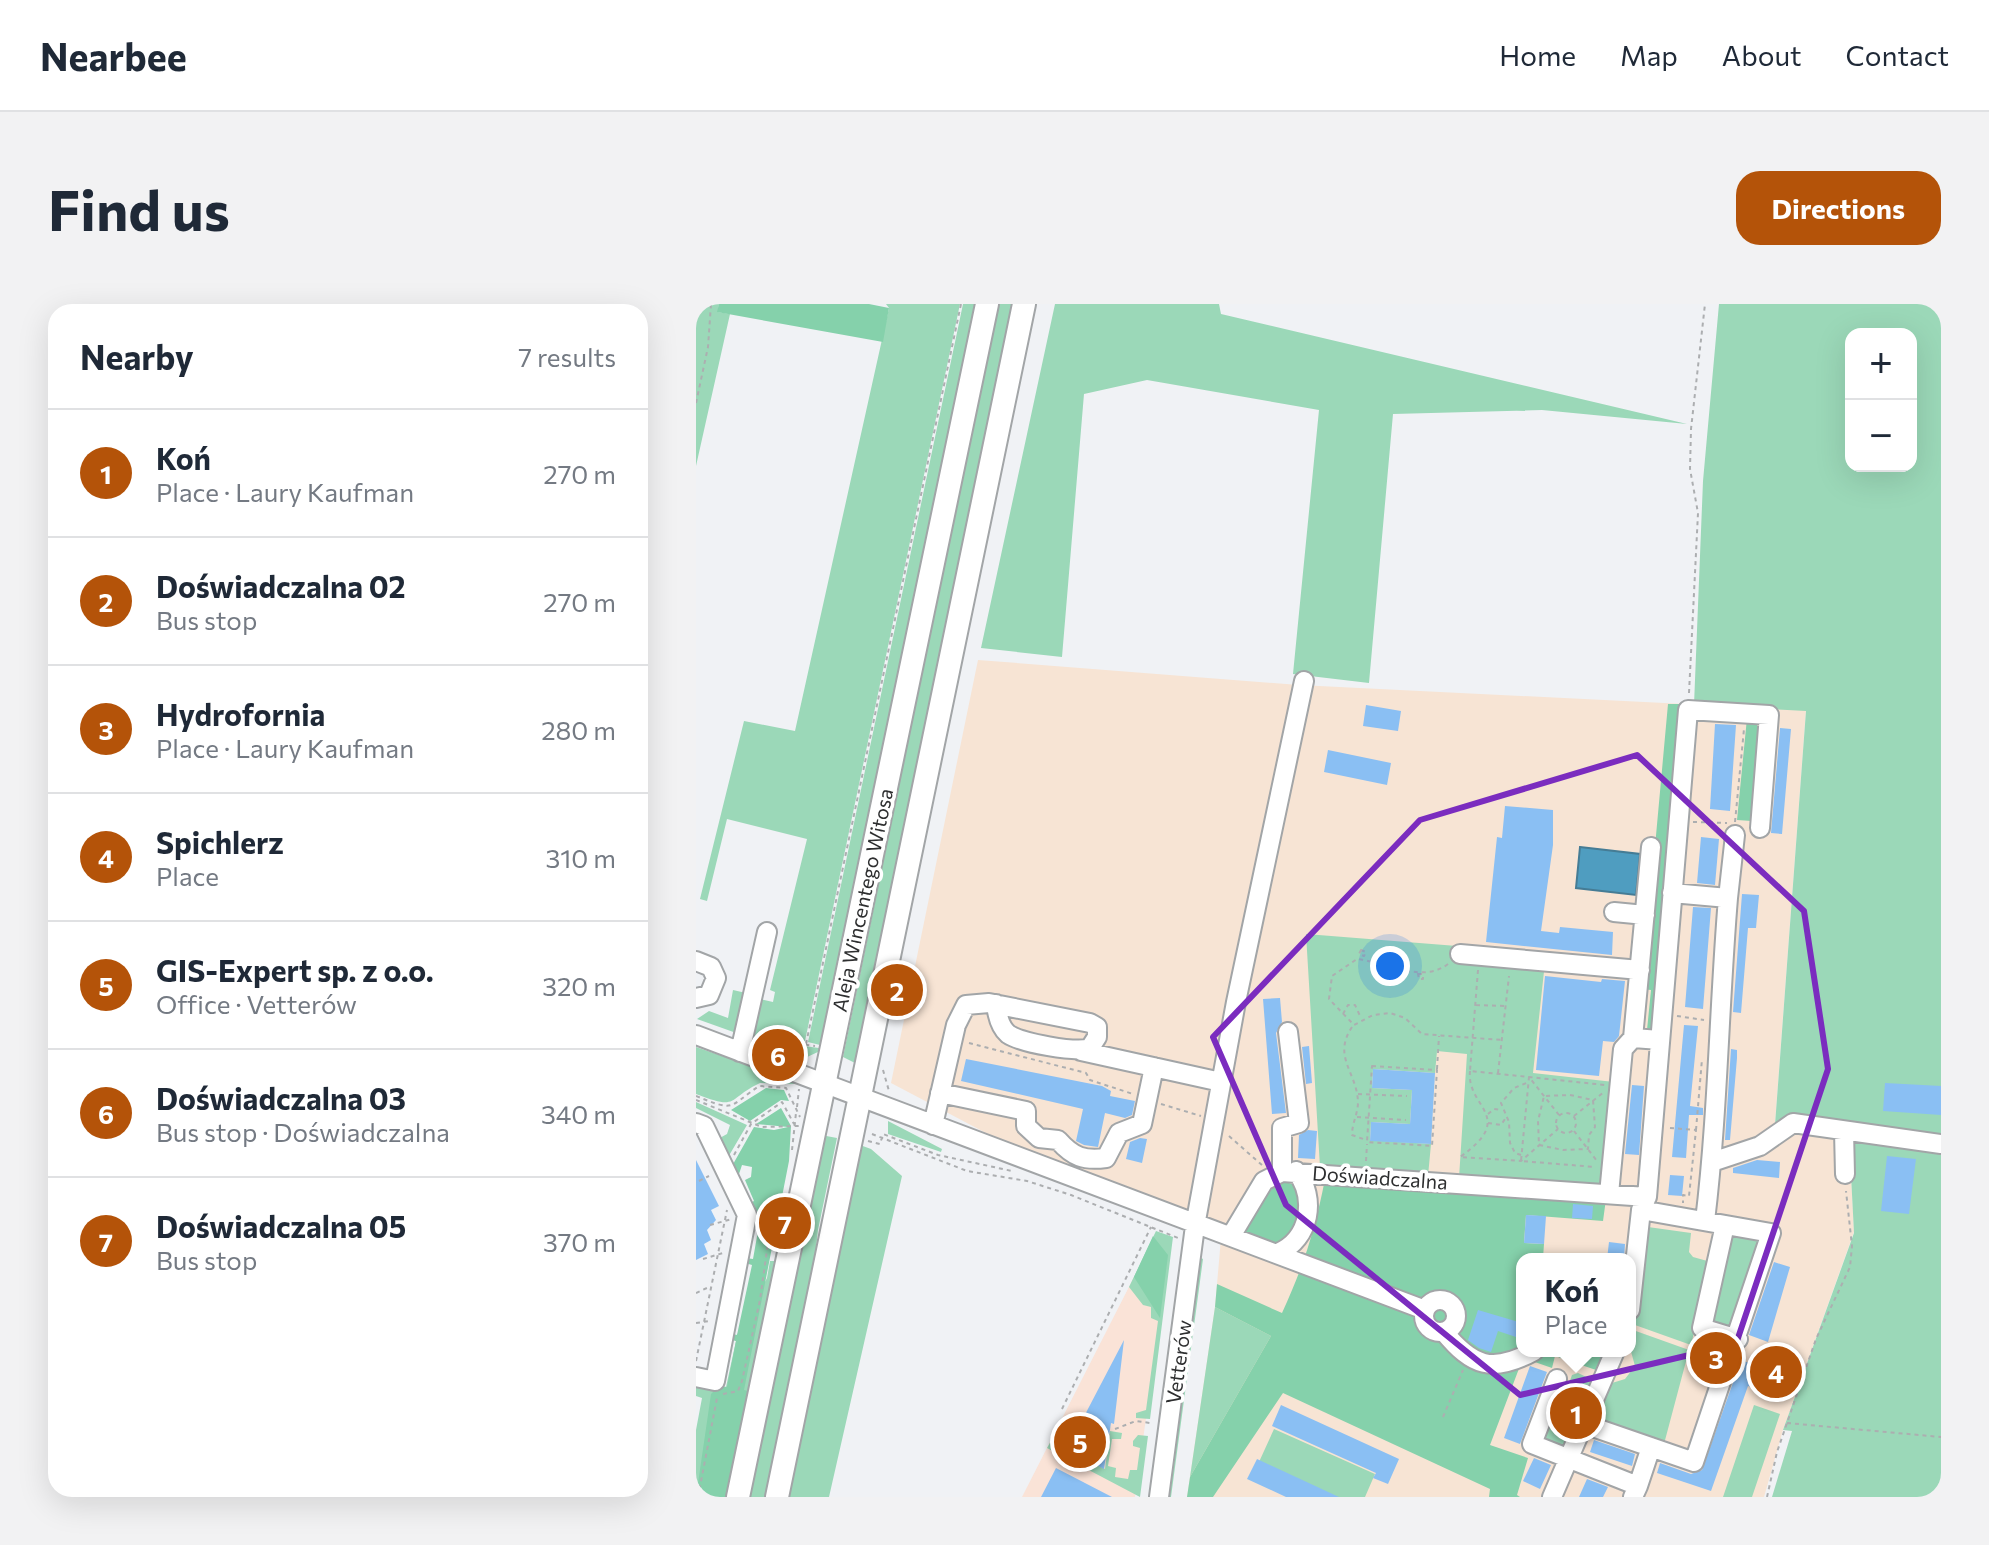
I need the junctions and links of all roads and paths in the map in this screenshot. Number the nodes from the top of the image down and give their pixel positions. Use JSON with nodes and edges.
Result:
{"nodes":[{"id":1,"x":711,"y":304,"type":"edge"},
{"id":2,"x":961,"y":304,"type":"edge"},
{"id":3,"x":987,"y":304,"type":"edge"},
{"id":4,"x":1024,"y":304,"type":"edge"},
{"id":5,"x":1705,"y":304,"type":"edge"},
{"id":6,"x":696,"y":403,"type":"edge"},
{"id":7,"x":1304,"y":681,"type":"dead end"},
{"id":8,"x":1688,"y":710,"type":"junction"},
{"id":9,"x":1745,"y":714,"type":"junction"},
{"id":10,"x":1683,"y":822,"type":"dead end"},
{"id":11,"x":1743,"y":828,"type":"junction"},
{"id":12,"x":1651,"y":847,"type":"dead end"},
{"id":13,"x":1672,"y":893,"type":"junction"},
{"id":14,"x":1728,"y":898,"type":"junction"},
{"id":15,"x":1614,"y":912,"type":"dead end"},
{"id":16,"x":1645,"y":915,"type":"junction"},
{"id":17,"x":767,"y":932,"type":"dead end"},
{"id":18,"x":1460,"y":954,"type":"joint"},
{"id":19,"x":1480,"y":956,"type":"junction"},
{"id":20,"x":1511,"y":959,"type":"junction"},
{"id":21,"x":696,"y":961,"type":"edge"},
{"id":22,"x":1640,"y":970,"type":"junction"},
{"id":23,"x":697,"y":1003,"type":"edge"},
{"id":24,"x":996,"y":1004,"type":"junction"},
{"id":25,"x":1476,"y":1005,"type":"junction"},
{"id":26,"x":1505,"y":1007,"type":"junction"},
{"id":27,"x":1342,"y":1015,"type":"junction"},
{"id":28,"x":1669,"y":1015,"type":"dead end"},
{"id":29,"x":1362,"y":1019,"type":"junction"},
{"id":30,"x":1354,"y":1025,"type":"junction"},
{"id":31,"x":1704,"y":1030,"type":"dead end"},
{"id":32,"x":1288,"y":1032,"type":"dead end"},
{"id":33,"x":696,"y":1035,"type":"edge"},
{"id":34,"x":1439,"y":1036,"type":"junction"},
{"id":35,"x":1473,"y":1038,"type":"junction"},
{"id":36,"x":1633,"y":1038,"type":"junction"},
{"id":37,"x":952,"y":1039,"type":"junction"},
{"id":38,"x":1502,"y":1040,"type":"junction"},
{"id":39,"x":1660,"y":1040,"type":"junction"},
{"id":40,"x":762,"y":1045,"type":"dead end"},
{"id":41,"x":1081,"y":1051,"type":"junction"},
{"id":42,"x":740,"y":1052,"type":"junction"},
{"id":43,"x":1702,"y":1055,"type":"dead end"},
{"id":44,"x":1154,"y":1067,"type":"junction"},
{"id":45,"x":1437,"y":1070,"type":"junction"},
{"id":46,"x":1470,"y":1071,"type":"junction"},
{"id":47,"x":1498,"y":1074,"type":"junction"},
{"id":48,"x":885,"y":1079,"type":"dead end"},
{"id":49,"x":1529,"y":1079,"type":"junction"},
{"id":50,"x":825,"y":1082,"type":"junction"},
{"id":51,"x":1221,"y":1082,"type":"junction"},
{"id":52,"x":940,"y":1093,"type":"junction"},
{"id":53,"x":1356,"y":1094,"type":"junction"},
{"id":54,"x":1370,"y":1094,"type":"junction"},
{"id":55,"x":860,"y":1096,"type":"junction"},
{"id":56,"x":891,"y":1096,"type":"dead end"},
{"id":57,"x":1407,"y":1096,"type":"dead end"},
{"id":58,"x":1544,"y":1096,"type":"junction"},
{"id":59,"x":696,"y":1098,"type":"edge"},
{"id":60,"x":1147,"y":1099,"type":"junction"},
{"id":61,"x":1593,"y":1100,"type":"junction"},
{"id":62,"x":782,"y":1102,"type":"junction"},
{"id":63,"x":796,"y":1105,"type":"junction"},
{"id":64,"x":1502,"y":1110,"type":"junction"},
{"id":65,"x":1559,"y":1115,"type":"junction"},
{"id":66,"x":1488,"y":1116,"type":"junction"},
{"id":67,"x":1506,"y":1116,"type":"junction"},
{"id":68,"x":1574,"y":1116,"type":"junction"},
{"id":69,"x":1356,"y":1117,"type":"junction"},
{"id":70,"x":1369,"y":1118,"type":"junction"},
{"id":71,"x":1406,"y":1120,"type":"dead end"},
{"id":72,"x":816,"y":1122,"type":"junction"},
{"id":73,"x":1487,"y":1122,"type":"junction"},
{"id":74,"x":696,"y":1123,"type":"edge"},
{"id":75,"x":1213,"y":1123,"type":"junction"},
{"id":76,"x":751,"y":1124,"type":"junction"},
{"id":77,"x":933,"y":1125,"type":"junction"},
{"id":78,"x":1660,"y":1127,"type":"dead end"},
{"id":79,"x":1558,"y":1129,"type":"junction"},
{"id":80,"x":853,"y":1130,"type":"junction"},
{"id":81,"x":1573,"y":1130,"type":"junction"},
{"id":82,"x":1696,"y":1130,"type":"junction"},
{"id":83,"x":1844,"y":1131,"type":"junction"},
{"id":84,"x":883,"y":1134,"type":"dead end"},
{"id":85,"x":1367,"y":1141,"type":"junction"},
{"id":86,"x":1941,"y":1144,"type":"edge"},
{"id":87,"x":1539,"y":1145,"type":"junction"},
{"id":88,"x":1588,"y":1149,"type":"junction"},
{"id":89,"x":1522,"y":1155,"type":"junction"},
{"id":90,"x":1521,"y":1161,"type":"junction"},
{"id":91,"x":1712,"y":1162,"type":"junction"},
{"id":92,"x":725,"y":1169,"type":"junction"},
{"id":93,"x":1365,"y":1171,"type":"dead end"},
{"id":94,"x":1283,"y":1172,"type":"junction"},
{"id":95,"x":1845,"y":1174,"type":"joint"},
{"id":96,"x":699,"y":1181,"type":"dead end"},
{"id":97,"x":1054,"y":1183,"type":"dead end"},
{"id":98,"x":1609,"y":1194,"type":"junction"},
{"id":99,"x":1644,"y":1203,"type":"junction"},
{"id":100,"x":1115,"y":1205,"type":"dead end"},
{"id":101,"x":727,"y":1208,"type":"dead end"},
{"id":102,"x":1681,"y":1217,"type":"junction"},
{"id":103,"x":725,"y":1218,"type":"junction"},
{"id":104,"x":1705,"y":1221,"type":"junction"},
{"id":105,"x":710,"y":1225,"type":"dead end"},
{"id":106,"x":1725,"y":1225,"type":"junction"},
{"id":107,"x":1152,"y":1226,"type":"junction"},
{"id":108,"x":1195,"y":1226,"type":"junction"},
{"id":109,"x":770,"y":1228,"type":"dead end"},
{"id":110,"x":1231,"y":1236,"type":"junction"},
{"id":111,"x":1178,"y":1243,"type":"dead end"},
{"id":112,"x":718,"y":1252,"type":"junction"},
{"id":113,"x":1278,"y":1253,"type":"junction"},
{"id":114,"x":703,"y":1259,"type":"dead end"},
{"id":115,"x":1636,"y":1264,"type":"edge"},
{"id":116,"x":711,"y":1288,"type":"junction"},
{"id":117,"x":721,"y":1291,"type":"dead end"},
{"id":118,"x":696,"y":1293,"type":"edge"},
{"id":119,"x":1425,"y":1310,"type":"junction"},
{"id":120,"x":704,"y":1320,"type":"junction"},
{"id":121,"x":715,"y":1322,"type":"dead end"},
{"id":122,"x":696,"y":1323,"type":"edge"},
{"id":123,"x":1444,"y":1332,"type":"junction"},
{"id":124,"x":1738,"y":1339,"type":"junction"},
{"id":125,"x":1518,"y":1357,"type":"edge"},
{"id":126,"x":1612,"y":1357,"type":"edge"},
{"id":127,"x":1468,"y":1358,"type":"junction"},
{"id":128,"x":696,"y":1363,"type":"edge"},
{"id":129,"x":696,"y":1377,"type":"edge"},
{"id":130,"x":1557,"y":1379,"type":"dead end"},
{"id":131,"x":717,"y":1388,"type":"junction"},
{"id":132,"x":1062,"y":1409,"type":"dead end"},
{"id":133,"x":1443,"y":1417,"type":"dead end"},
{"id":134,"x":1150,"y":1423,"type":"dead end"},
{"id":135,"x":1787,"y":1423,"type":"junction"},
{"id":136,"x":1584,"y":1424,"type":"junction"},
{"id":137,"x":1115,"y":1429,"type":"dead end"},
{"id":138,"x":1941,"y":1437,"type":"edge"},
{"id":139,"x":1651,"y":1447,"type":"junction"},
{"id":140,"x":1568,"y":1461,"type":"junction"},
{"id":141,"x":1636,"y":1492,"type":"edge"},
{"id":142,"x":698,"y":1497,"type":"edge"},
{"id":143,"x":738,"y":1497,"type":"edge"},
{"id":144,"x":777,"y":1497,"type":"edge"},
{"id":145,"x":1159,"y":1497,"type":"edge"},
{"id":146,"x":1552,"y":1497,"type":"edge"},
{"id":147,"x":1767,"y":1497,"type":"edge"}],
"edges":[{"from":1,"to":6,"type":"path"},
{"from":2,"to":40,"type":"path"},
{"from":3,"to":50,"type":"main road","name":"Aleja Wincentego Witosa"},
{"from":4,"to":55,"type":"main road","name":"Aleja Wincentego Witosa"},
{"from":5,"to":8,"type":"path"},
{"from":7,"to":51,"type":"street","name":"Vetterów"},
{"from":8,"to":9,"type":"street"},
{"from":8,"to":13,"type":"street"},
{"from":9,"to":11,"type":"path"},
{"from":9,"to":11,"type":"street"},
{"from":10,"to":11,"type":"path"},
{"from":11,"to":14,"type":"street"},
{"from":12,"to":16,"type":"street"},
{"from":13,"to":14,"type":"street"},
{"from":13,"to":39,"type":"street"},
{"from":14,"to":91,"type":"street"},
{"from":15,"to":16,"type":"street"},
{"from":16,"to":22,"type":"street"},
{"from":17,"to":42,"type":"street"},
{"from":18,"to":19,"type":"street"},
{"from":18,"to":27,"type":"path"},
{"from":19,"to":20,"type":"street"},
{"from":19,"to":25,"type":"path"},
{"from":20,"to":22,"type":"street"},
{"from":20,"to":26,"type":"path"},
{"from":21,"to":23,"type":"street"},
{"from":22,"to":36,"type":"street"},
{"from":24,"to":37,"type":"street"},
{"from":24,"to":41,"type":"street"},
{"from":24,"to":41,"type":"street"},
{"from":25,"to":26,"type":"path"},
{"from":25,"to":35,"type":"path"},
{"from":26,"to":38,"type":"path"},
{"from":27,"to":29,"type":"path"},
{"from":27,"to":30,"type":"path"},
{"from":28,"to":31,"type":"path"},
{"from":29,"to":30,"type":"path"},
{"from":29,"to":34,"type":"path"},
{"from":30,"to":53,"type":"path"},
{"from":32,"to":94,"type":"street"},
{"from":33,"to":42,"type":"street"},
{"from":34,"to":35,"type":"path"},
{"from":34,"to":45,"type":"path"},
{"from":35,"to":38,"type":"path"},
{"from":35,"to":46,"type":"path"},
{"from":36,"to":39,"type":"street"},
{"from":36,"to":98,"type":"street"},
{"from":37,"to":52,"type":"street"},
{"from":37,"to":60,"type":"path"},
{"from":38,"to":47,"type":"path"},
{"from":39,"to":99,"type":"street"},
{"from":41,"to":44,"type":"street"},
{"from":42,"to":50,"type":"street"},
{"from":43,"to":82,"type":"path"},
{"from":44,"to":51,"type":"street"},
{"from":44,"to":60,"type":"street"},
{"from":45,"to":54,"type":"path"},
{"from":45,"to":85,"type":"path"},
{"from":46,"to":47,"type":"path"},
{"from":46,"to":66,"type":"path"},
{"from":47,"to":49,"type":"path"},
{"from":48,"to":56,"type":"path"},
{"from":49,"to":58,"type":"path"},
{"from":49,"to":61,"type":"path"},
{"from":49,"to":64,"type":"path"},
{"from":49,"to":89,"type":"path"},
{"from":50,"to":55,"type":"street"},
{"from":50,"to":72,"type":"main road","name":"Aleja Wincentego Witosa"},
{"from":51,"to":75,"type":"street","name":"Vetterów"},
{"from":52,"to":60,"type":"street"},
{"from":52,"to":77,"type":"street"},
{"from":53,"to":54,"type":"path"},
{"from":53,"to":69,"type":"path"},
{"from":54,"to":57,"type":"path"},
{"from":54,"to":70,"type":"path"},
{"from":55,"to":77,"type":"street"},
{"from":55,"to":80,"type":"main road","name":"Aleja Wincentego Witosa"},
{"from":58,"to":61,"type":"path"},
{"from":58,"to":65,"type":"path"},
{"from":58,"to":87,"type":"path"},
{"from":59,"to":63,"type":"path"},
{"from":59,"to":76,"type":"path"},
{"from":60,"to":75,"type":"path"},
{"from":61,"to":68,"type":"path"},
{"from":61,"to":88,"type":"path"},
{"from":62,"to":63,"type":"path"},
{"from":62,"to":76,"type":"path"},
{"from":62,"to":76,"type":"path"},
{"from":63,"to":72,"type":"path"},
{"from":64,"to":66,"type":"path"},
{"from":64,"to":67,"type":"path"},
{"from":65,"to":68,"type":"path"},
{"from":65,"to":79,"type":"path"},
{"from":66,"to":73,"type":"path"},
{"from":67,"to":73,"type":"path"},
{"from":67,"to":89,"type":"path"},
{"from":68,"to":81,"type":"path"},
{"from":69,"to":70,"type":"path"},
{"from":69,"to":85,"type":"path"},
{"from":70,"to":71,"type":"path"},
{"from":70,"to":85,"type":"path"},
{"from":72,"to":143,"type":"main road","name":"Aleja Wincentego Witosa"},
{"from":73,"to":90,"type":"path"},
{"from":74,"to":92,"type":"street"},
{"from":75,"to":94,"type":"path"},
{"from":75,"to":108,"type":"street","name":"Vetterów"},
{"from":76,"to":92,"type":"path"},
{"from":77,"to":108,"type":"street"},
{"from":78,"to":82,"type":"path"},
{"from":79,"to":81,"type":"path"},
{"from":79,"to":87,"type":"path"},
{"from":80,"to":107,"type":"path"},
{"from":80,"to":144,"type":"main road","name":"Aleja Wincentego Witosa"},
{"from":81,"to":88,"type":"path"},
{"from":82,"to":102,"type":"path"},
{"from":83,"to":86,"type":"street"},
{"from":83,"to":91,"type":"street"},
{"from":83,"to":95,"type":"street"},
{"from":84,"to":97,"type":"path"},
{"from":85,"to":93,"type":"path"},
{"from":87,"to":88,"type":"path"},
{"from":87,"to":90,"type":"path"},
{"from":88,"to":90,"type":"path"},
{"from":89,"to":90,"type":"path"},
{"from":91,"to":104,"type":"street"},
{"from":92,"to":96,"type":"path"},
{"from":92,"to":131,"type":"street"},
{"from":94,"to":98,"type":"street","name":"Doświadczalna"},
{"from":94,"to":110,"type":"street"},
{"from":94,"to":113,"type":"street"},
{"from":95,"to":135,"type":"path"},
{"from":98,"to":99,"type":"street","name":"Doświadczalna"},
{"from":99,"to":102,"type":"street","name":"Doświadczalna"},
{"from":99,"to":115,"type":"street"},
{"from":100,"to":107,"type":"path"},
{"from":101,"to":103,"type":"path"},
{"from":102,"to":104,"type":"street","name":"Doświadczalna"},
{"from":103,"to":105,"type":"path"},
{"from":103,"to":112,"type":"path"},
{"from":104,"to":106,"type":"street","name":"Doświadczalna"},
{"from":106,"to":124,"type":"street"},
{"from":106,"to":124,"type":"street","name":"Doświadczalna"},
{"from":107,"to":111,"type":"path"},
{"from":107,"to":132,"type":"path"},
{"from":108,"to":110,"type":"street"},
{"from":108,"to":145,"type":"street","name":"Vetterów"},
{"from":109,"to":131,"type":"path"},
{"from":110,"to":113,"type":"street"},
{"from":112,"to":114,"type":"path"},
{"from":112,"to":116,"type":"path"},
{"from":113,"to":119,"type":"street"},
{"from":116,"to":117,"type":"path"},
{"from":116,"to":118,"type":"path"},
{"from":116,"to":120,"type":"path"},
{"from":119,"to":123,"type":"street"},
{"from":119,"to":123,"type":"street"},
{"from":120,"to":121,"type":"path"},
{"from":120,"to":122,"type":"path"},
{"from":120,"to":128,"type":"path"},
{"from":123,"to":127,"type":"street"},
{"from":124,"to":139,"type":"street"},
{"from":125,"to":127,"type":"street"},
{"from":126,"to":136,"type":"street"},
{"from":127,"to":133,"type":"path"},
{"from":129,"to":131,"type":"street"},
{"from":130,"to":140,"type":"street"},
{"from":131,"to":142,"type":"path"},
{"from":134,"to":137,"type":"path"},
{"from":135,"to":138,"type":"path"},
{"from":135,"to":147,"type":"path"},
{"from":136,"to":139,"type":"street"},
{"from":136,"to":140,"type":"street"},
{"from":139,"to":141,"type":"street"},
{"from":140,"to":141,"type":"street"},
{"from":140,"to":146,"type":"street"}]}
